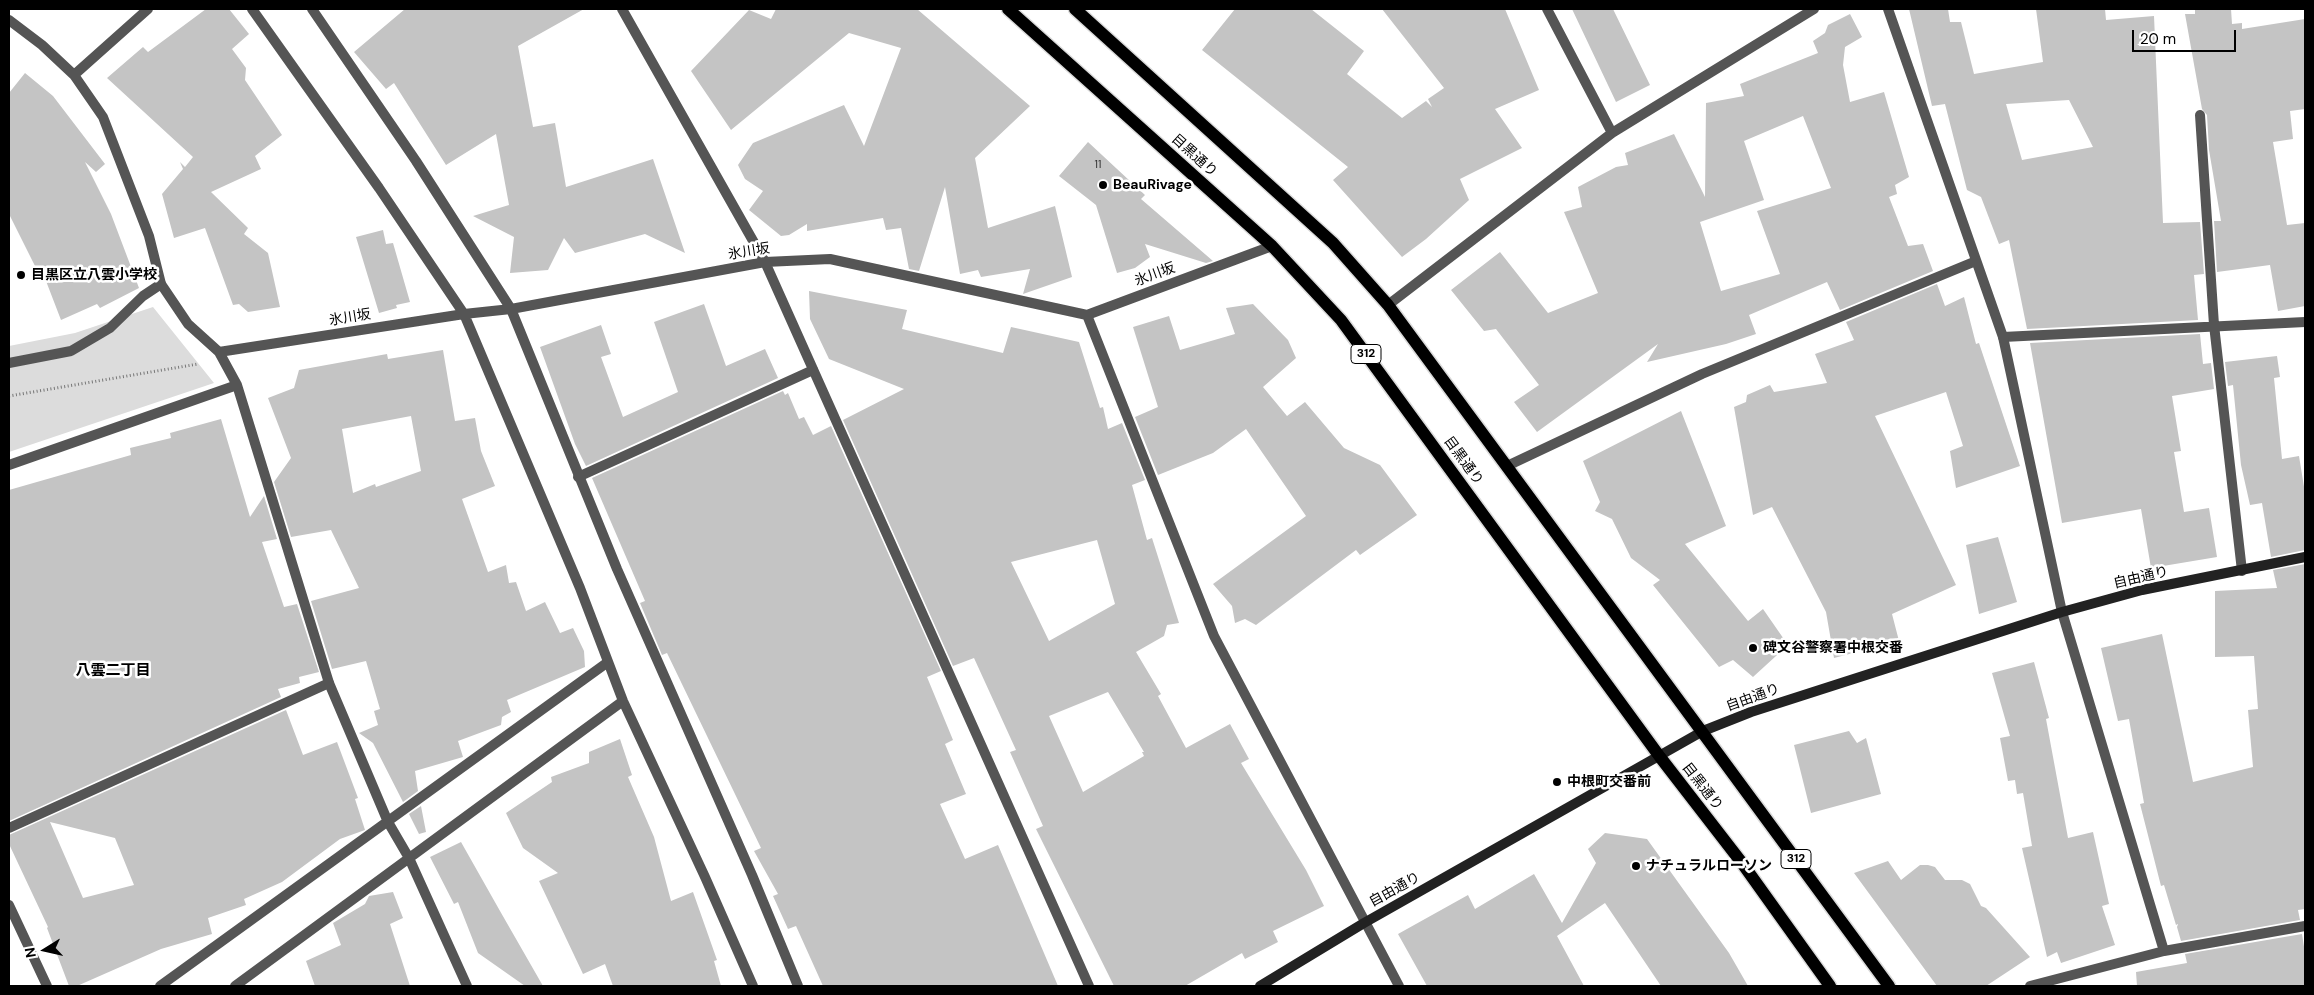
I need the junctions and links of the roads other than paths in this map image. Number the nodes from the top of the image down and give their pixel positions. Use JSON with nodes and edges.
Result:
{"nodes":[{"id":1,"x":148,"y":9,"type":"edge"},
{"id":2,"x":252,"y":9,"type":"edge"},
{"id":3,"x":312,"y":9,"type":"edge"},
{"id":4,"x":622,"y":9,"type":"edge"},
{"id":5,"x":1008,"y":9,"type":"edge"},
{"id":6,"x":1075,"y":9,"type":"edge"},
{"id":7,"x":1547,"y":9,"type":"edge"},
{"id":8,"x":1814,"y":9,"type":"edge"},
{"id":9,"x":1888,"y":9,"type":"edge"},
{"id":10,"x":9,"y":20,"type":"edge"},
{"id":11,"x":74,"y":75,"type":"junction"},
{"id":12,"x":2200,"y":115,"type":"dead end"},
{"id":13,"x":1612,"y":133,"type":"junction"},
{"id":14,"x":1272,"y":246,"type":"junction"},
{"id":15,"x":1976,"y":261,"type":"junction"},
{"id":16,"x":764,"y":262,"type":"junction"},
{"id":17,"x":161,"y":284,"type":"junction"},
{"id":18,"x":1388,"y":305,"type":"junction"},
{"id":19,"x":511,"y":309,"type":"junction"},
{"id":20,"x":464,"y":314,"type":"junction"},
{"id":21,"x":1088,"y":315,"type":"junction"},
{"id":22,"x":2305,"y":322,"type":"edge"},
{"id":23,"x":2214,"y":325,"type":"junction"},
{"id":24,"x":2003,"y":337,"type":"junction"},
{"id":25,"x":219,"y":352,"type":"junction"},
{"id":26,"x":9,"y":363,"type":"edge"},
{"id":27,"x":813,"y":370,"type":"junction"},
{"id":28,"x":237,"y":385,"type":"junction"},
{"id":29,"x":9,"y":465,"type":"edge"},
{"id":30,"x":1507,"y":466,"type":"junction"},
{"id":31,"x":578,"y":477,"type":"junction"},
{"id":32,"x":2305,"y":557,"type":"edge"},
{"id":33,"x":2242,"y":571,"type":"junction"},
{"id":34,"x":2062,"y":612,"type":"junction"},
{"id":35,"x":608,"y":662,"type":"junction"},
{"id":36,"x":329,"y":683,"type":"junction"},
{"id":37,"x":624,"y":701,"type":"junction"},
{"id":38,"x":1703,"y":731,"type":"junction"},
{"id":39,"x":1660,"y":757,"type":"junction"},
{"id":40,"x":388,"y":822,"type":"junction"},
{"id":41,"x":9,"y":828,"type":"edge"},
{"id":42,"x":409,"y":858,"type":"junction"},
{"id":43,"x":9,"y":905,"type":"edge"},
{"id":44,"x":1364,"y":923,"type":"junction"},
{"id":45,"x":2305,"y":926,"type":"edge"},
{"id":46,"x":2164,"y":950,"type":"junction"},
{"id":47,"x":46,"y":986,"type":"edge"},
{"id":48,"x":160,"y":986,"type":"edge"},
{"id":49,"x":235,"y":986,"type":"edge"},
{"id":50,"x":467,"y":986,"type":"edge"},
{"id":51,"x":753,"y":986,"type":"edge"},
{"id":52,"x":798,"y":986,"type":"edge"},
{"id":53,"x":1089,"y":986,"type":"edge"},
{"id":54,"x":1260,"y":986,"type":"edge"},
{"id":55,"x":1398,"y":986,"type":"edge"},
{"id":56,"x":1830,"y":986,"type":"edge"},
{"id":57,"x":1889,"y":986,"type":"edge"},
{"id":58,"x":2030,"y":986,"type":"edge"}],
"edges":[{"from":1,"to":11,"type":"street"},
{"from":2,"to":20,"type":"street"},
{"from":3,"to":19,"type":"street"},
{"from":4,"to":16,"type":"street"},
{"from":5,"to":14,"type":"main road","name":"目黒通り","number":"312"},
{"from":6,"to":18,"type":"main road","number":"312"},
{"from":7,"to":13,"type":"street"},
{"from":8,"to":13,"type":"street"},
{"from":9,"to":15,"type":"street"},
{"from":10,"to":11,"type":"street"},
{"from":11,"to":17,"type":"street"},
{"from":12,"to":23,"type":"street"},
{"from":13,"to":18,"type":"street"},
{"from":14,"to":21,"type":"street","name":"氷川坂"},
{"from":14,"to":39,"type":"main road","name":"目黒通り","number":"312"},
{"from":15,"to":24,"type":"street"},
{"from":15,"to":30,"type":"street"},
{"from":16,"to":19,"type":"street","name":"氷川坂"},
{"from":16,"to":21,"type":"street","name":"氷川坂"},
{"from":16,"to":27,"type":"street"},
{"from":17,"to":25,"type":"street"},
{"from":17,"to":26,"type":"street"},
{"from":18,"to":30,"type":"main road","number":"312"},
{"from":19,"to":20,"type":"street","name":"氷川坂"},
{"from":19,"to":31,"type":"street"},
{"from":20,"to":25,"type":"street","name":"氷川坂"},
{"from":20,"to":35,"type":"street"},
{"from":21,"to":44,"type":"street"},
{"from":22,"to":23,"type":"street"},
{"from":23,"to":24,"type":"street"},
{"from":23,"to":33,"type":"street"},
{"from":24,"to":34,"type":"street"},
{"from":25,"to":28,"type":"street"},
{"from":27,"to":31,"type":"street"},
{"from":27,"to":53,"type":"street"},
{"from":28,"to":29,"type":"street"},
{"from":28,"to":36,"type":"street"},
{"from":30,"to":38,"type":"main road","number":"312"},
{"from":31,"to":52,"type":"street"},
{"from":32,"to":33,"type":"main road","name":"自由通り"},
{"from":33,"to":34,"type":"main road","name":"自由通り"},
{"from":34,"to":38,"type":"main road","name":"自由通り"},
{"from":34,"to":46,"type":"street"},
{"from":35,"to":37,"type":"street"},
{"from":35,"to":40,"type":"street"},
{"from":36,"to":40,"type":"street"},
{"from":36,"to":41,"type":"street"},
{"from":37,"to":42,"type":"street"},
{"from":37,"to":51,"type":"street"},
{"from":38,"to":39,"type":"main road","name":"自由通り"},
{"from":38,"to":57,"type":"main road","number":"312"},
{"from":39,"to":44,"type":"main road","name":"自由通り"},
{"from":39,"to":56,"type":"main road","name":"目黒通り","number":"312"},
{"from":40,"to":42,"type":"street"},
{"from":40,"to":48,"type":"street"},
{"from":42,"to":49,"type":"street"},
{"from":42,"to":50,"type":"street"},
{"from":43,"to":47,"type":"street"},
{"from":44,"to":54,"type":"main road","name":"自由通り"},
{"from":44,"to":55,"type":"street"},
{"from":45,"to":46,"type":"street"},
{"from":46,"to":58,"type":"street"}]}
